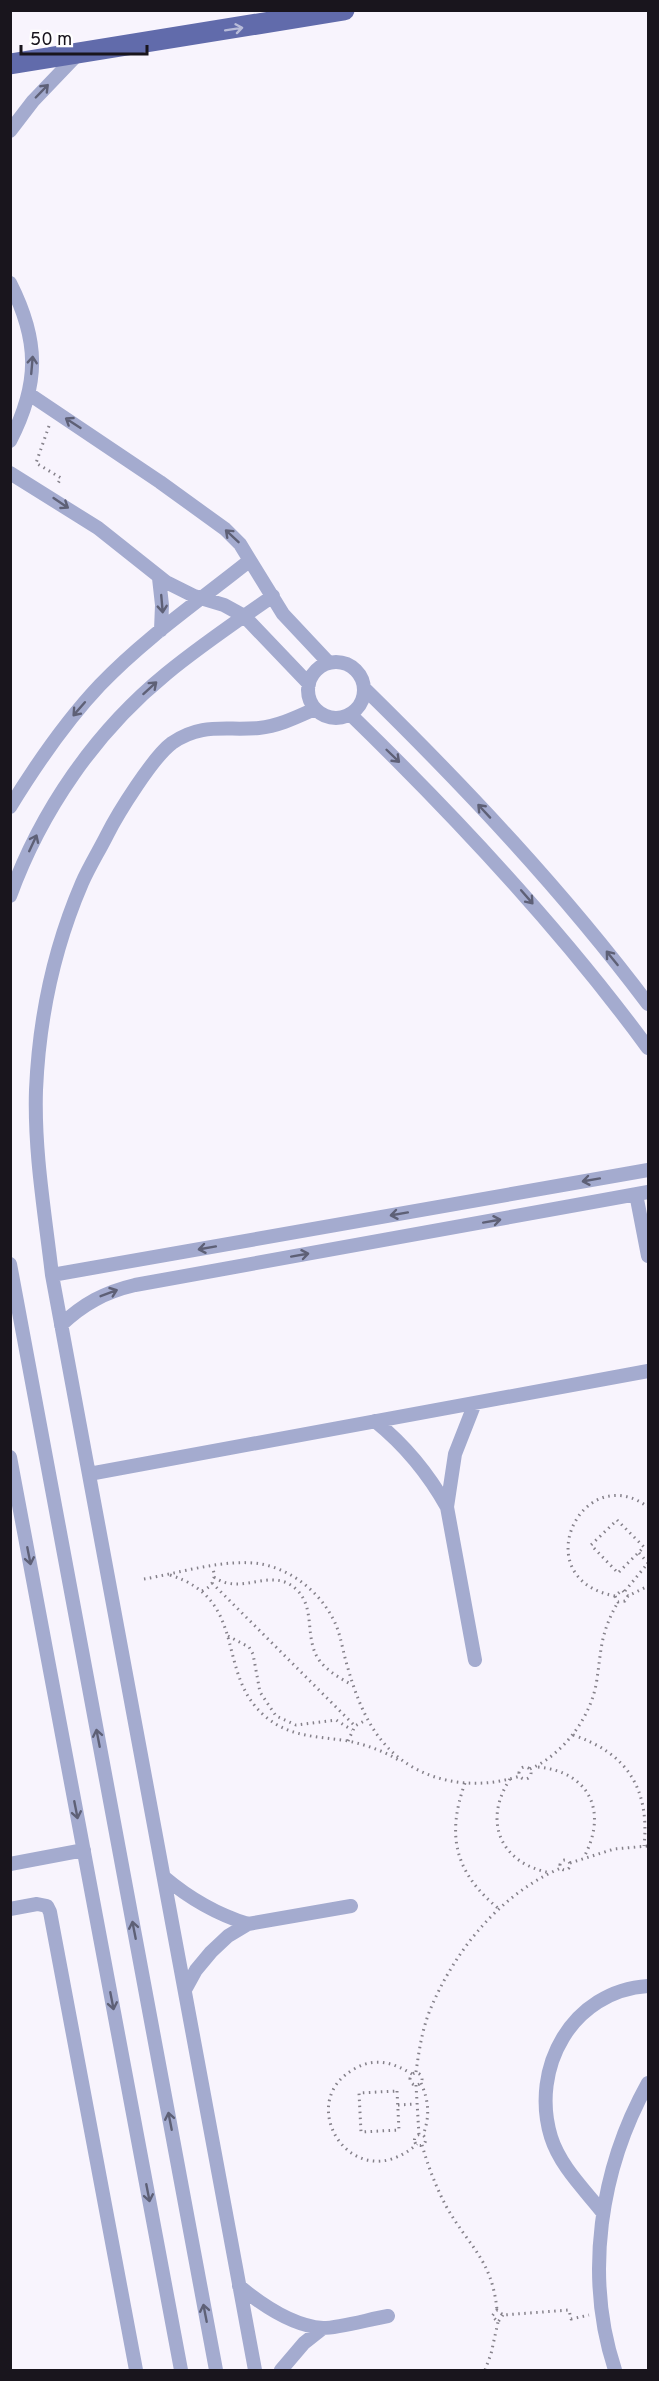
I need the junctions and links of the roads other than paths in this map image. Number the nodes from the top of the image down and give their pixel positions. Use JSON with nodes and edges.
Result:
{"nodes":[{"id":1,"x":344,"y":10,"type":"edge"},
{"id":2,"x":78,"y":54,"type":"junction"},
{"id":3,"x":10,"y":64,"type":"edge"},
{"id":4,"x":10,"y":131,"type":"edge"},
{"id":5,"x":10,"y":283,"type":"edge"},
{"id":6,"x":29,"y":394,"type":"junction"},
{"id":7,"x":10,"y":441,"type":"edge"},
{"id":8,"x":10,"y":473,"type":"edge"},
{"id":9,"x":249,"y":561,"type":"junction"},
{"id":10,"x":159,"y":578,"type":"junction"},
{"id":11,"x":273,"y":596,"type":"junction"},
{"id":12,"x":202,"y":599,"type":"junction"},
{"id":13,"x":244,"y":616,"type":"junction"},
{"id":14,"x":161,"y":630,"type":"junction"},
{"id":15,"x":329,"y":663,"type":"junction"},
{"id":16,"x":309,"y":684,"type":"junction"},
{"id":17,"x":365,"y":689,"type":"junction"},
{"id":18,"x":315,"y":709,"type":"junction"},
{"id":19,"x":351,"y":715,"type":"junction"},
{"id":20,"x":10,"y":807,"type":"edge"},
{"id":21,"x":10,"y":896,"type":"edge"},
{"id":22,"x":648,"y":1004,"type":"edge"},
{"id":23,"x":648,"y":1048,"type":"edge"},
{"id":24,"x":648,"y":1170,"type":"edge"},
{"id":25,"x":642,"y":1193,"type":"edge"},
{"id":26,"x":648,"y":1256,"type":"edge"},
{"id":27,"x":10,"y":1264,"type":"edge"},
{"id":28,"x":52,"y":1275,"type":"junction"},
{"id":29,"x":61,"y":1325,"type":"junction"},
{"id":30,"x":648,"y":1371,"type":"edge"},
{"id":31,"x":475,"y":1403,"type":"junction"},
{"id":32,"x":375,"y":1421,"type":"junction"},
{"id":33,"x":10,"y":1457,"type":"edge"},
{"id":34,"x":89,"y":1474,"type":"junction"},
{"id":35,"x":447,"y":1507,"type":"junction"},
{"id":36,"x":16,"y":1520,"type":"edge"},
{"id":37,"x":475,"y":1659,"type":"dead end"},
{"id":38,"x":84,"y":1850,"type":"junction"},
{"id":39,"x":10,"y":1864,"type":"edge"},
{"id":40,"x":164,"y":1877,"type":"junction"},
{"id":41,"x":351,"y":1906,"type":"dead end"},
{"id":42,"x":10,"y":1909,"type":"edge"},
{"id":43,"x":248,"y":1924,"type":"junction"},
{"id":44,"x":648,"y":1986,"type":"edge"},
{"id":45,"x":185,"y":1990,"type":"junction"},
{"id":46,"x":648,"y":2083,"type":"edge"},
{"id":47,"x":603,"y":2213,"type":"junction"},
{"id":48,"x":239,"y":2286,"type":"junction"},
{"id":49,"x":388,"y":2316,"type":"dead end"},
{"id":50,"x":323,"y":2328,"type":"junction"},
{"id":51,"x":136,"y":2370,"type":"edge"},
{"id":52,"x":181,"y":2370,"type":"edge"},
{"id":53,"x":216,"y":2370,"type":"edge"},
{"id":54,"x":255,"y":2370,"type":"edge"},
{"id":55,"x":281,"y":2370,"type":"edge"},
{"id":56,"x":615,"y":2370,"type":"edge"}],
"edges":[{"from":2,"to":1,"type":"main road","one_way":true},
{"from":2,"to":3,"type":"main road"},
{"from":4,"to":2,"type":"street","one_way":true},
{"from":6,"to":5,"type":"street","one_way":true},
{"from":6,"to":7,"type":"street"},
{"from":9,"to":6,"type":"street","one_way":true},
{"from":8,"to":10,"type":"street","one_way":true},
{"from":9,"to":11,"type":"street"},
{"from":9,"to":12,"type":"street"},
{"from":10,"to":12,"type":"street"},
{"from":10,"to":14,"type":"street","one_way":true},
{"from":11,"to":13,"type":"street"},
{"from":11,"to":15,"type":"street"},
{"from":12,"to":13,"type":"street"},
{"from":12,"to":14,"type":"street"},
{"from":13,"to":16,"type":"street"},
{"from":21,"to":13,"type":"street","one_way":true},
{"from":14,"to":20,"type":"street","one_way":true},
{"from":15,"to":16,"type":"street"},
{"from":15,"to":17,"type":"street"},
{"from":16,"to":18,"type":"street"},
{"from":17,"to":19,"type":"street"},
{"from":22,"to":17,"type":"street","one_way":true},
{"from":18,"to":19,"type":"street"},
{"from":18,"to":28,"type":"street"},
{"from":19,"to":23,"type":"street","one_way":true},
{"from":24,"to":28,"type":"street","one_way":true},
{"from":25,"to":26,"type":"street"},
{"from":29,"to":25,"type":"street","one_way":true},
{"from":53,"to":27,"type":"street","one_way":true},
{"from":28,"to":29,"type":"street"},
{"from":29,"to":34,"type":"street"},
{"from":30,"to":31,"type":"street"},
{"from":31,"to":32,"type":"street"},
{"from":31,"to":35,"type":"street"},
{"from":32,"to":34,"type":"street"},
{"from":32,"to":35,"type":"street"},
{"from":33,"to":36,"type":"street"},
{"from":34,"to":40,"type":"street"},
{"from":35,"to":37,"type":"street"},
{"from":36,"to":38,"type":"street","one_way":true},
{"from":38,"to":39,"type":"street"},
{"from":38,"to":52,"type":"street","one_way":true},
{"from":40,"to":43,"type":"street"},
{"from":40,"to":45,"type":"street"},
{"from":41,"to":43,"type":"street"},
{"from":42,"to":51,"type":"street"},
{"from":43,"to":45,"type":"street"},
{"from":44,"to":47,"type":"street"},
{"from":45,"to":48,"type":"street"},
{"from":46,"to":47,"type":"street"},
{"from":47,"to":56,"type":"street"},
{"from":48,"to":50,"type":"street"},
{"from":48,"to":54,"type":"street"},
{"from":49,"to":50,"type":"street"},
{"from":50,"to":55,"type":"street"}]}
